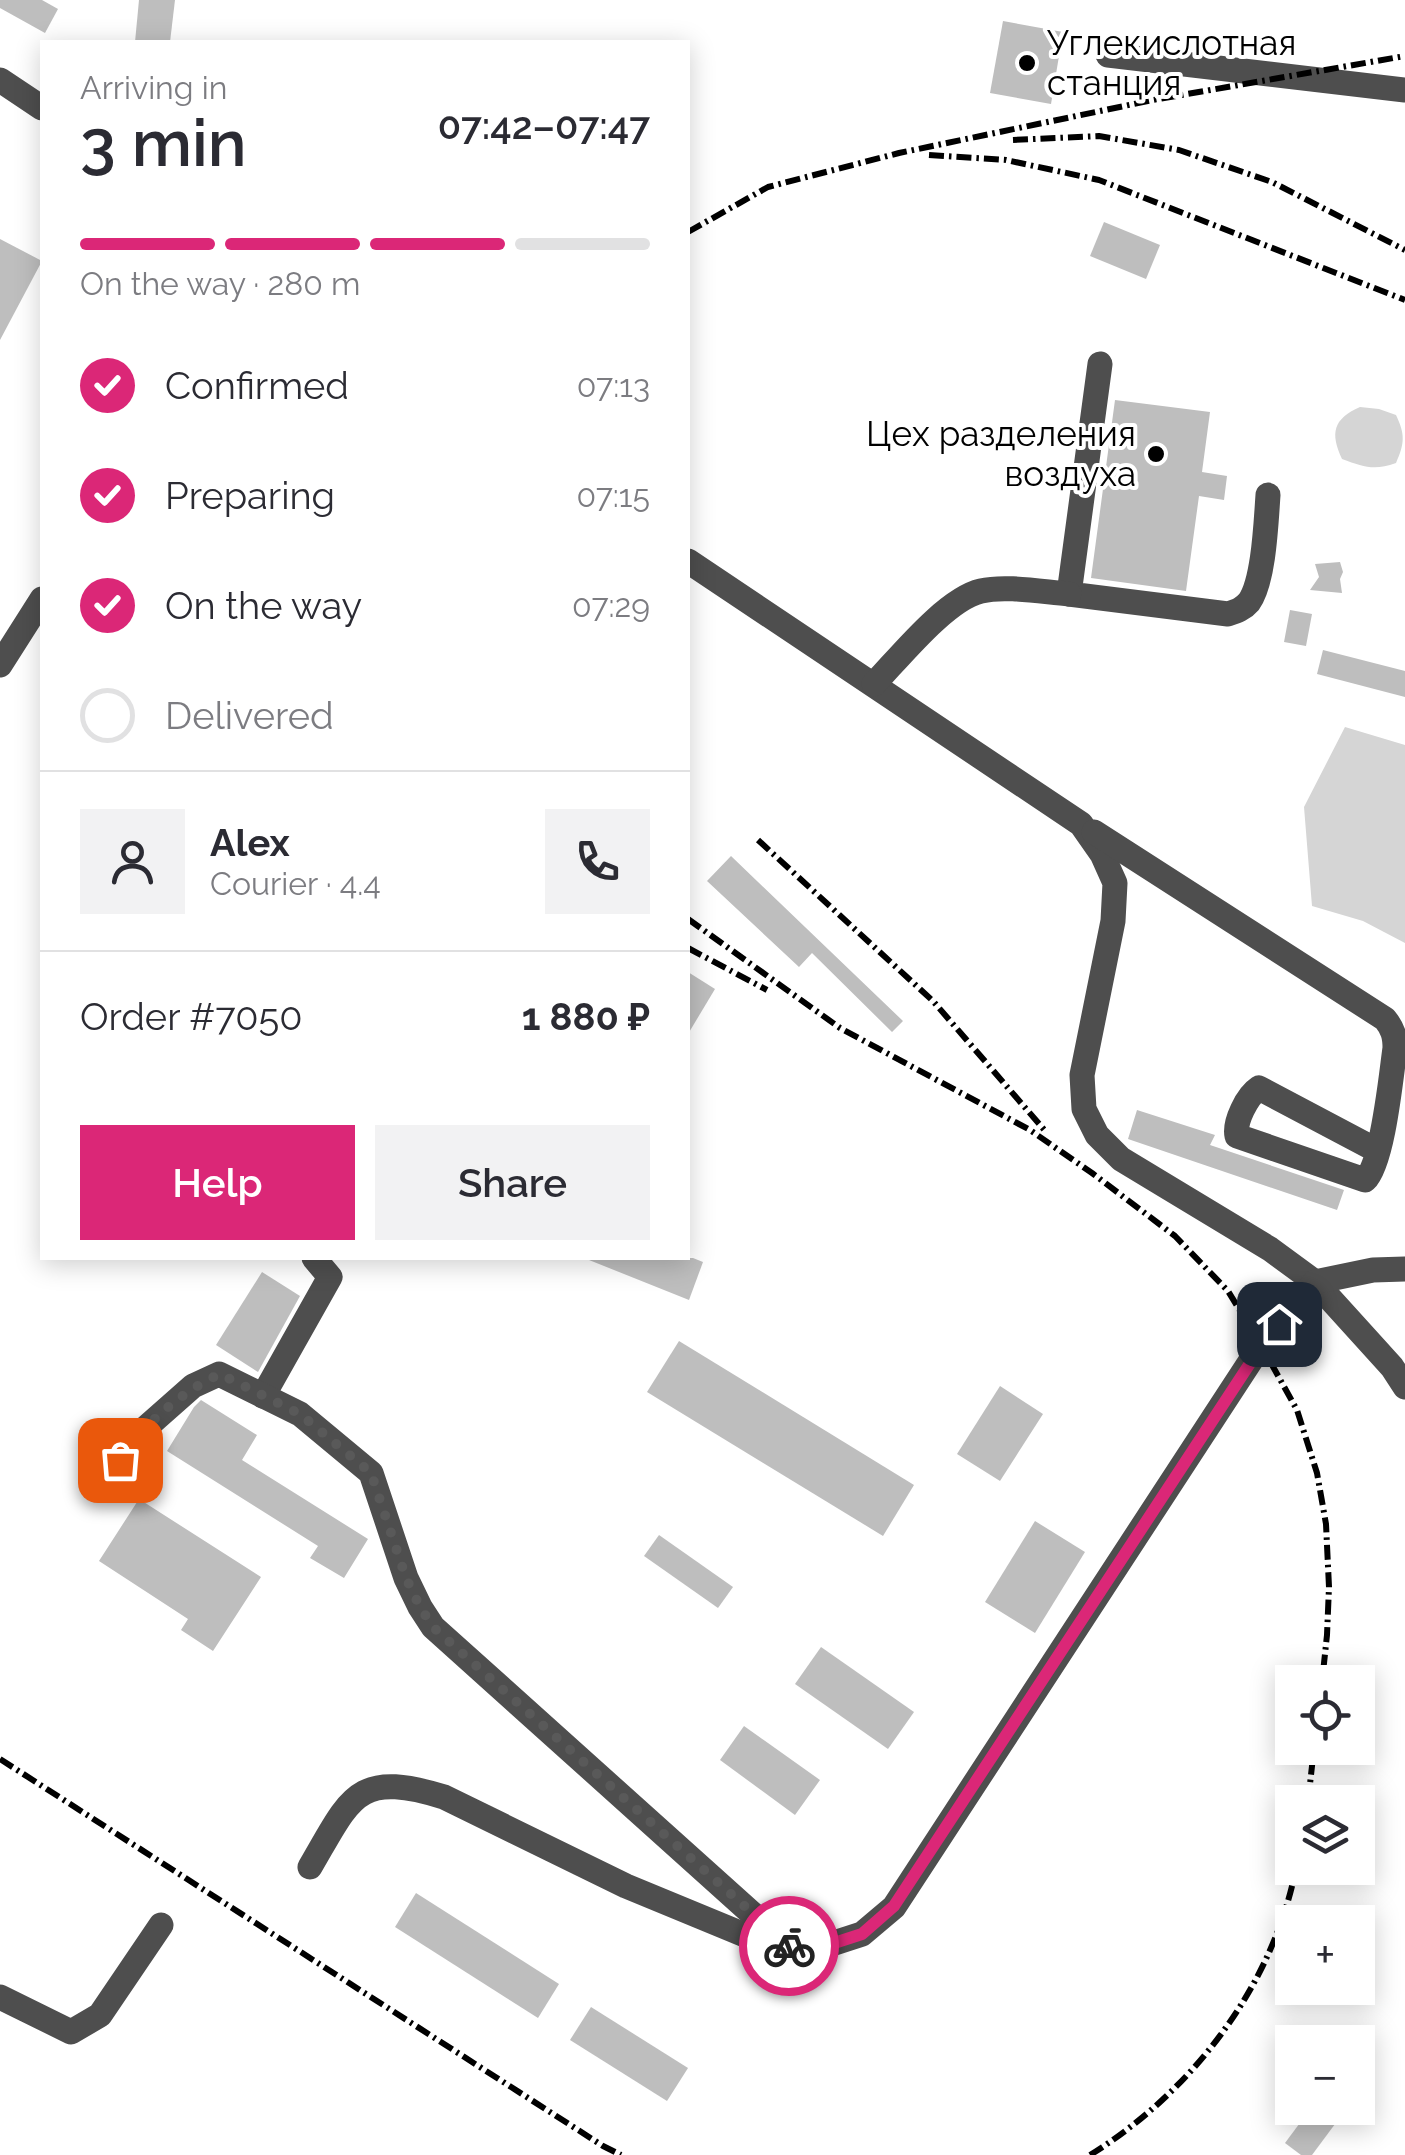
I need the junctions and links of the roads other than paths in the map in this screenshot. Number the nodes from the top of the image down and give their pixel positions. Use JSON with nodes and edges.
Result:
{"nodes":[{"id":1,"x":1108,"y":54,"type":"dead end"},
{"id":2,"x":0,"y":80,"type":"edge"},
{"id":3,"x":1405,"y":90,"type":"edge"},
{"id":4,"x":40,"y":107,"type":"edge"},
{"id":5,"x":1100,"y":364,"type":"dead end"},
{"id":6,"x":1268,"y":495,"type":"dead end"},
{"id":7,"x":690,"y":563,"type":"edge"},
{"id":8,"x":1068,"y":594,"type":"junction"},
{"id":9,"x":40,"y":602,"type":"edge"},
{"id":10,"x":0,"y":665,"type":"edge"},
{"id":11,"x":874,"y":684,"type":"junction"},
{"id":12,"x":1081,"y":824,"type":"junction"},
{"id":13,"x":1378,"y":1151,"type":"junction"},
{"id":14,"x":316,"y":1260,"type":"edge"},
{"id":15,"x":1405,"y":1269,"type":"edge"},
{"id":16,"x":1315,"y":1282,"type":"junction"},
{"id":17,"x":1405,"y":1387,"type":"edge"},
{"id":18,"x":263,"y":1396,"type":"junction"},
{"id":19,"x":106,"y":1480,"type":"dead end"},
{"id":20,"x":310,"y":1867,"type":"dead end"},
{"id":21,"x":161,"y":1925,"type":"dead end"},
{"id":22,"x":791,"y":1948,"type":"junction"},
{"id":23,"x":0,"y":1997,"type":"edge"}],
"edges":[{"from":1,"to":3,"type":"street"},
{"from":2,"to":4,"type":"street"},
{"from":5,"to":8,"type":"street"},
{"from":6,"to":8,"type":"street"},
{"from":7,"to":11,"type":"street"},
{"from":8,"to":11,"type":"street"},
{"from":9,"to":10,"type":"street"},
{"from":11,"to":12,"type":"street"},
{"from":12,"to":13,"type":"street"},
{"from":12,"to":16,"type":"street"},
{"from":13,"to":13,"type":"street"},
{"from":14,"to":18,"type":"street"},
{"from":15,"to":16,"type":"street"},
{"from":16,"to":17,"type":"street"},
{"from":16,"to":22,"type":"street"},
{"from":18,"to":19,"type":"street"},
{"from":18,"to":22,"type":"street"},
{"from":20,"to":22,"type":"street"},
{"from":21,"to":23,"type":"street"}]}
